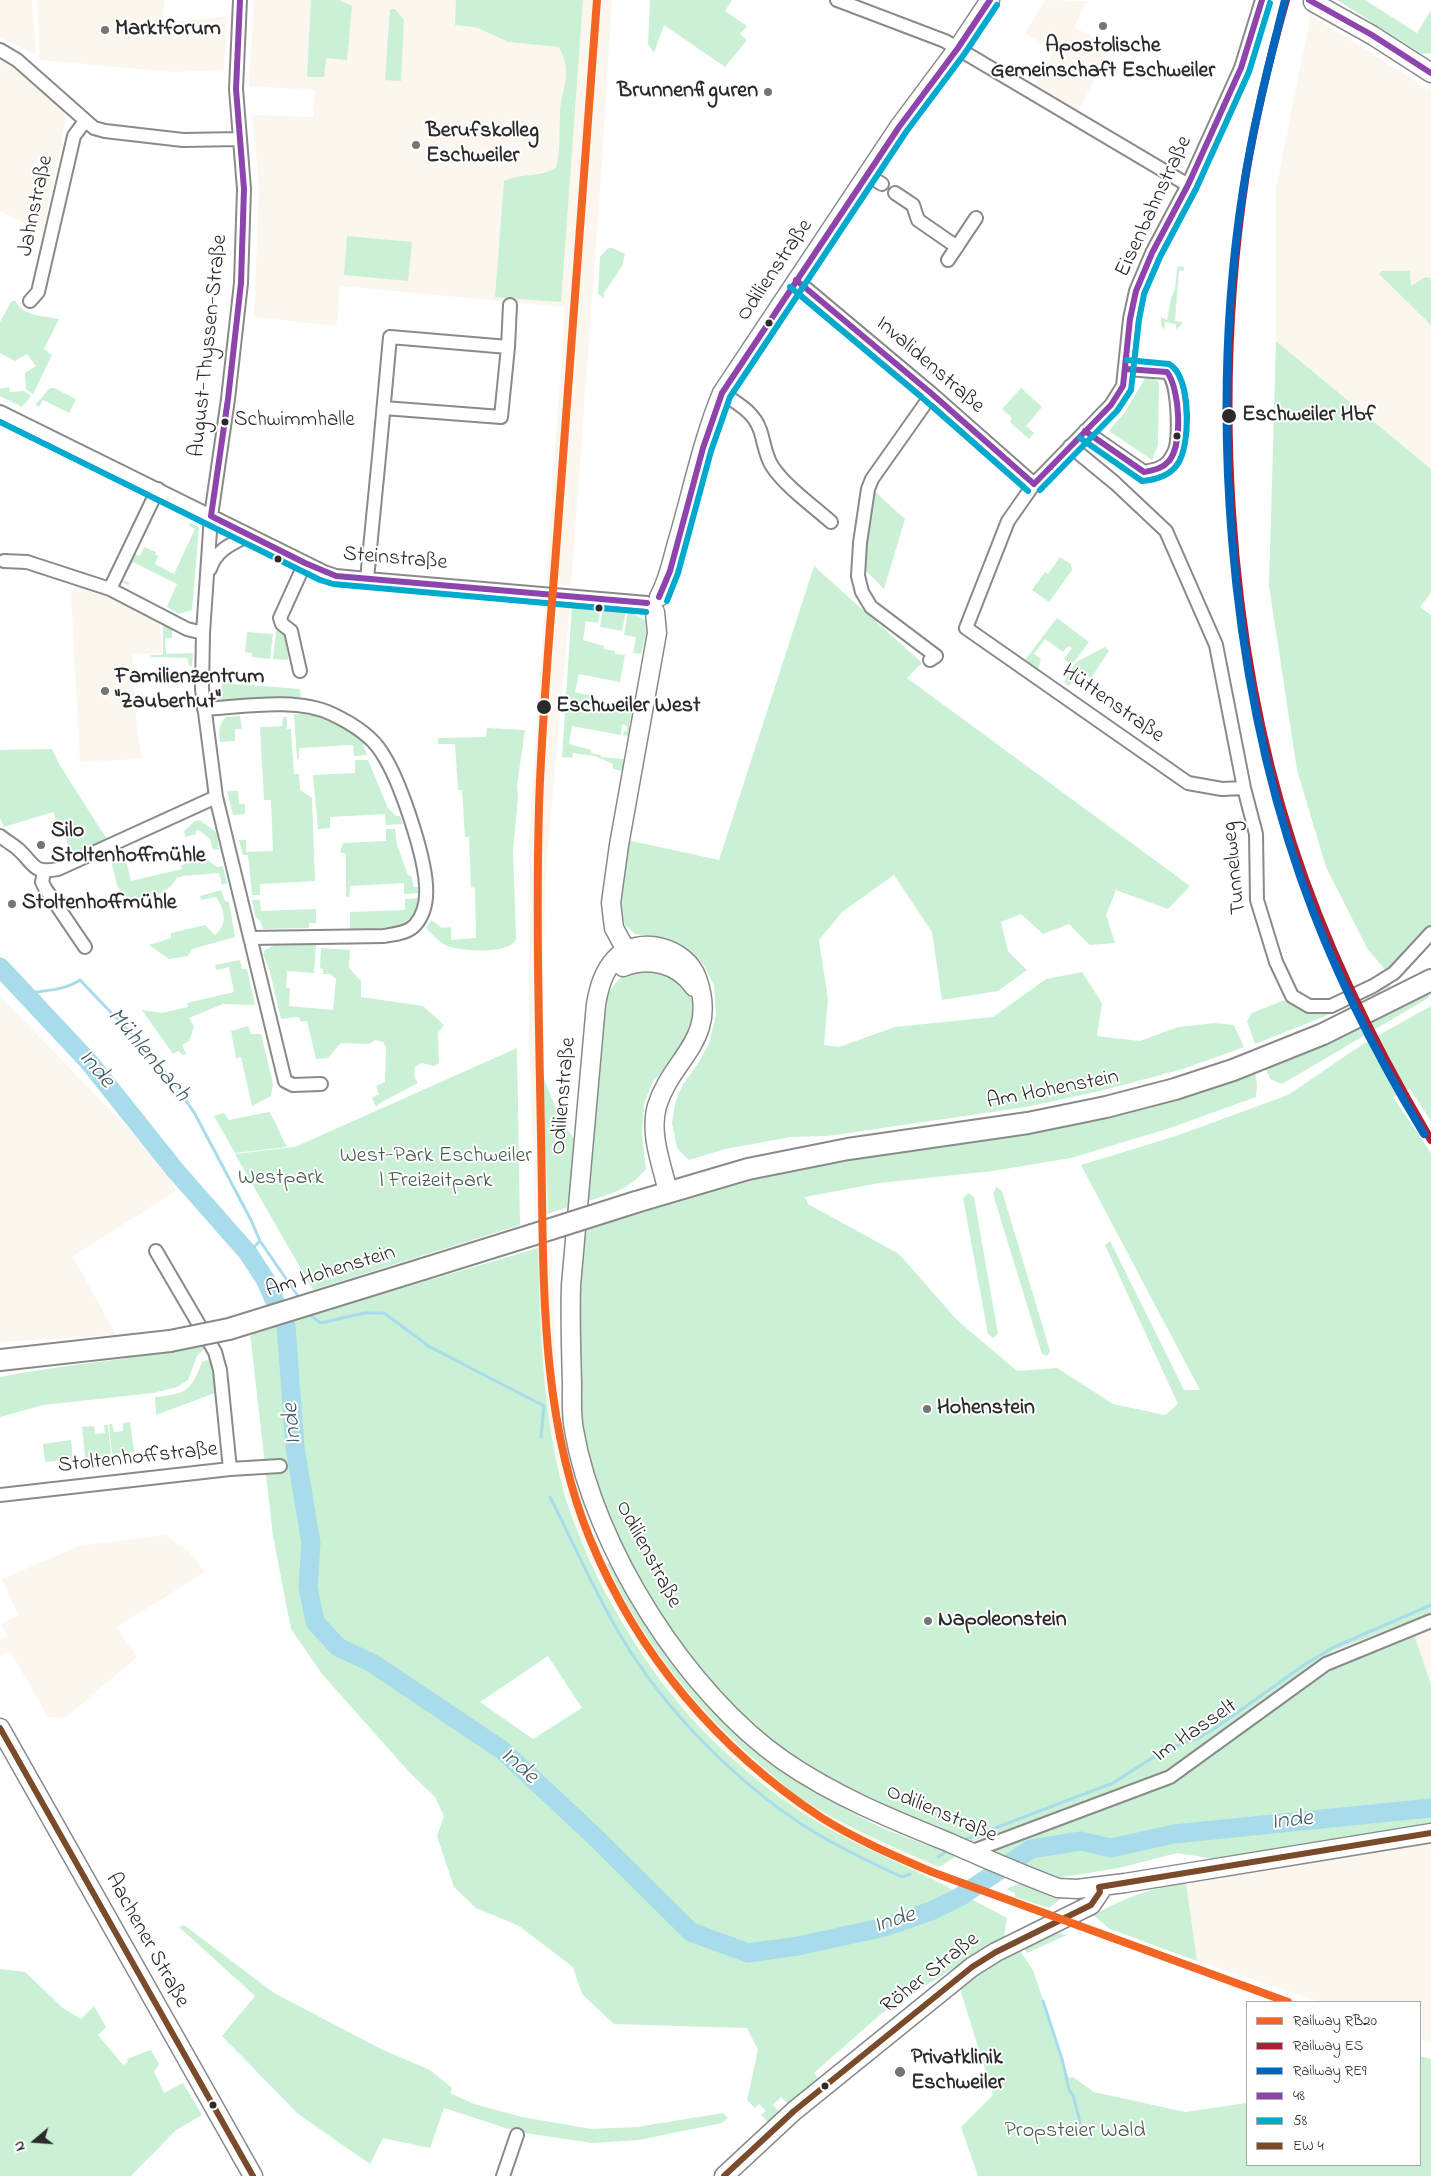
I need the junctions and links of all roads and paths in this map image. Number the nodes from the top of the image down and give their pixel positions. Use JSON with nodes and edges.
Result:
{"nodes":[{"id":1,"x":240,"y":0,"type":"edge"},
{"id":2,"x":837,"y":0,"type":"edge"},
{"id":3,"x":990,"y":0,"type":"edge"},
{"id":4,"x":1262,"y":0,"type":"edge"},
{"id":5,"x":1313,"y":2,"type":"dead end"},
{"id":6,"x":958,"y":48,"type":"junction"},
{"id":7,"x":0,"y":50,"type":"edge"},
{"id":8,"x":1431,"y":73,"type":"edge"},
{"id":9,"x":85,"y":121,"type":"junction"},
{"id":10,"x":240,"y":139,"type":"junction"},
{"id":11,"x":1188,"y":186,"type":"junction"},
{"id":12,"x":894,"y":193,"type":"dead end"},
{"id":13,"x":976,"y":218,"type":"dead end"},
{"id":14,"x":955,"y":245,"type":"junction"},
{"id":15,"x":948,"y":260,"type":"dead end"},
{"id":16,"x":796,"y":280,"type":"junction"},
{"id":17,"x":30,"y":301,"type":"dead end"},
{"id":18,"x":510,"y":305,"type":"dead end"},
{"id":19,"x":508,"y":348,"type":"junction"},
{"id":20,"x":1126,"y":369,"type":"junction"},
{"id":21,"x":722,"y":393,"type":"junction"},
{"id":22,"x":932,"y":394,"type":"junction"},
{"id":23,"x":384,"y":408,"type":"junction"},
{"id":24,"x":0,"y":412,"type":"edge"},
{"id":25,"x":1085,"y":431,"type":"junction"},
{"id":26,"x":1070,"y":446,"type":"junction"},
{"id":27,"x":1034,"y":484,"type":"junction"},
{"id":28,"x":158,"y":489,"type":"junction"},
{"id":29,"x":211,"y":516,"type":"junction"},
{"id":30,"x":831,"y":522,"type":"dead end"},
{"id":31,"x":249,"y":535,"type":"junction"},
{"id":32,"x":4,"y":561,"type":"dead end"},
{"id":33,"x":305,"y":563,"type":"junction"},
{"id":34,"x":367,"y":579,"type":"junction"},
{"id":35,"x":205,"y":586,"type":"junction"},
{"id":36,"x":110,"y":589,"type":"junction"},
{"id":37,"x":654,"y":604,"type":"junction"},
{"id":38,"x":966,"y":628,"type":"joint"},
{"id":39,"x":202,"y":633,"type":"junction"},
{"id":40,"x":930,"y":660,"type":"dead end"},
{"id":41,"x":300,"y":671,"type":"dead end"},
{"id":42,"x":204,"y":709,"type":"junction"},
{"id":43,"x":1244,"y":788,"type":"junction"},
{"id":44,"x":216,"y":796,"type":"junction"},
{"id":45,"x":0,"y":836,"type":"edge"},
{"id":46,"x":44,"y":872,"type":"junction"},
{"id":47,"x":1431,"y":933,"type":"edge"},
{"id":48,"x":250,"y":938,"type":"junction"},
{"id":49,"x":85,"y":947,"type":"dead end"},
{"id":50,"x":629,"y":957,"type":"junction"},
{"id":51,"x":1431,"y":980,"type":"edge"},
{"id":52,"x":321,"y":1084,"type":"dead end"},
{"id":53,"x":668,"y":1192,"type":"junction"},
{"id":54,"x":156,"y":1251,"type":"dead end"},
{"id":55,"x":0,"y":1360,"type":"edge"},
{"id":56,"x":280,"y":1466,"type":"dead end"},
{"id":57,"x":230,"y":1469,"type":"junction"},
{"id":58,"x":0,"y":1495,"type":"edge"},
{"id":59,"x":1431,"y":1621,"type":"edge"},
{"id":60,"x":0,"y":1728,"type":"edge"},
{"id":61,"x":1431,"y":1833,"type":"edge"},
{"id":62,"x":965,"y":1850,"type":"junction"},
{"id":63,"x":1099,"y":1887,"type":"junction"},
{"id":64,"x":1058,"y":1888,"type":"junction"},
{"id":65,"x":1078,"y":1912,"type":"junction"},
{"id":66,"x":517,"y":2135,"type":"dead end"},
{"id":67,"x":253,"y":2176,"type":"edge"},
{"id":68,"x":503,"y":2176,"type":"edge"},
{"id":69,"x":724,"y":2176,"type":"edge"}],
"edges":[{"from":1,"to":10,"type":"street","name":"August-Thyssen-Straße"},
{"from":2,"to":6,"type":"street"},
{"from":3,"to":6,"type":"main road","name":"Odilienstraße"},
{"from":4,"to":11,"type":"street","name":"Eisenbahnstraße"},
{"from":5,"to":8,"type":"main road"},
{"from":6,"to":11,"type":"street"},
{"from":6,"to":16,"type":"main road","name":"Odilienstraße"},
{"from":7,"to":9,"type":"street"},
{"from":9,"to":10,"type":"street"},
{"from":9,"to":17,"type":"street","name":"Jahnstraße"},
{"from":10,"to":29,"type":"street","name":"August-Thyssen-Straße"},
{"from":11,"to":20,"type":"street","name":"Eisenbahnstraße"},
{"from":12,"to":14,"type":"street"},
{"from":13,"to":14,"type":"street"},
{"from":14,"to":15,"type":"street"},
{"from":16,"to":21,"type":"main road","name":"Odilienstraße"},
{"from":16,"to":22,"type":"street","name":"Invalidenstraße"},
{"from":18,"to":19,"type":"street"},
{"from":19,"to":23,"type":"street"},
{"from":19,"to":23,"type":"street"},
{"from":20,"to":25,"type":"street","name":"Eisenbahnstraße"},
{"from":20,"to":25,"type":"street"},
{"from":21,"to":30,"type":"street"},
{"from":21,"to":37,"type":"main road","name":"Odilienstraße"},
{"from":22,"to":27,"type":"street","name":"Invalidenstraße"},
{"from":22,"to":40,"type":"street"},
{"from":23,"to":34,"type":"street"},
{"from":24,"to":28,"type":"street","name":"Steinstraße"},
{"from":25,"to":26,"type":"street","name":"Eisenbahnstraße"},
{"from":26,"to":27,"type":"street","name":"Eisenbahnstraße"},
{"from":26,"to":43,"type":"street","name":"Tunnelweg"},
{"from":27,"to":38,"type":"street","name":"Eisenbahnstraße"},
{"from":28,"to":29,"type":"street","name":"Steinstraße"},
{"from":28,"to":36,"type":"street"},
{"from":29,"to":31,"type":"street","name":"Steinstraße"},
{"from":29,"to":35,"type":"street","name":"August-Thyssen-Straße"},
{"from":31,"to":33,"type":"street","name":"Steinstraße"},
{"from":31,"to":35,"type":"street"},
{"from":32,"to":36,"type":"street"},
{"from":33,"to":34,"type":"street","name":"Steinstraße"},
{"from":33,"to":41,"type":"street"},
{"from":34,"to":37,"type":"street","name":"Steinstraße"},
{"from":35,"to":39,"type":"street","name":"August-Thyssen-Straße"},
{"from":36,"to":39,"type":"street"},
{"from":37,"to":50,"type":"main road","name":"Odilienstraße"},
{"from":38,"to":43,"type":"street","name":"Hüttenstraße"},
{"from":39,"to":42,"type":"street","name":"August-Thyssen-Straße"},
{"from":42,"to":44,"type":"street","name":"August-Thyssen-Straße"},
{"from":42,"to":48,"type":"street"},
{"from":43,"to":47,"type":"street","name":"Tunnelweg"},
{"from":44,"to":46,"type":"street"},
{"from":44,"to":48,"type":"street","name":"August-Thyssen-Straße"},
{"from":45,"to":46,"type":"street"},
{"from":46,"to":49,"type":"street"},
{"from":48,"to":52,"type":"street","name":"August-Thyssen-Straße"},
{"from":50,"to":53,"type":"main road"},
{"from":50,"to":62,"type":"main road","name":"Odilienstraße"},
{"from":51,"to":53,"type":"main road","name":"Am Hohenstein"},
{"from":53,"to":55,"type":"main road","name":"Am Hohenstein","bridge":true},
{"from":54,"to":57,"type":"street"},
{"from":56,"to":57,"type":"street","name":"Stoltenhoffstraße"},
{"from":57,"to":58,"type":"street","name":"Stoltenhoffstraße"},
{"from":59,"to":62,"type":"street","name":"Im Hasselt"},
{"from":60,"to":67,"type":"main road","name":"Aachener Straße"},
{"from":61,"to":63,"type":"main road"},
{"from":62,"to":64,"type":"main road","name":"Odilienstraße"},
{"from":63,"to":64,"type":"main road","name":"Odilienstraße"},
{"from":63,"to":65,"type":"main road","name":"Röher Straße"},
{"from":64,"to":65,"type":"main road"},
{"from":65,"to":69,"type":"main road","name":"Röher Straße"},
{"from":66,"to":68,"type":"street"}]}
